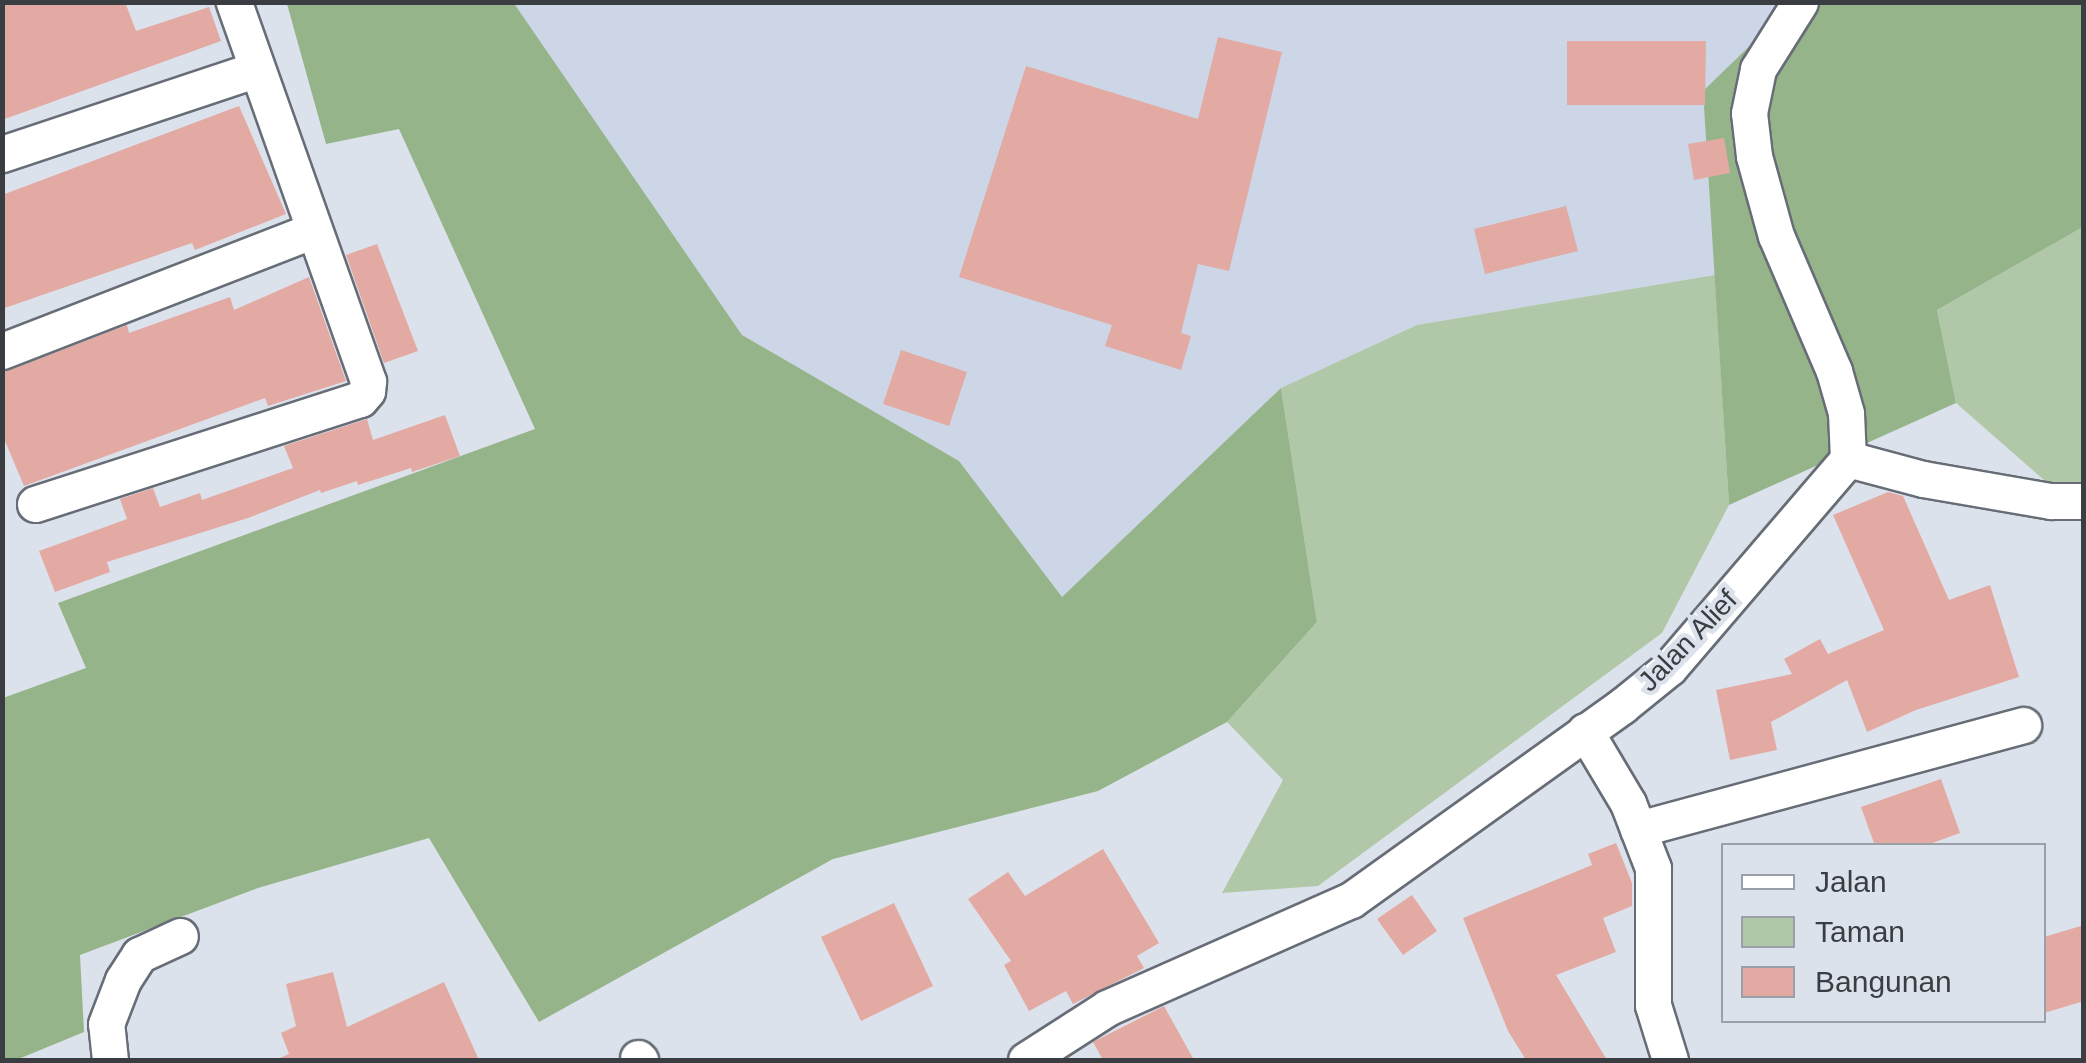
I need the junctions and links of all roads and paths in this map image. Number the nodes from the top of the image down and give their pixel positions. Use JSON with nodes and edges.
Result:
{"nodes":[{"id":1,"x":234,"y":2,"type":"edge"},
{"id":2,"x":1800,"y":2,"type":"edge"},
{"id":3,"x":255,"y":70,"type":"junction"},
{"id":4,"x":2,"y":154,"type":"edge"},
{"id":5,"x":312,"y":231,"type":"junction"},
{"id":6,"x":2,"y":351,"type":"edge"},
{"id":7,"x":1848,"y":460,"type":"junction"},
{"id":8,"x":2084,"y":501,"type":"edge"},
{"id":9,"x":35,"y":504,"type":"dead end"},
{"id":10,"x":2023,"y":725,"type":"dead end"},
{"id":11,"x":1585,"y":731,"type":"junction"},
{"id":12,"x":1638,"y":829,"type":"junction"},
{"id":13,"x":180,"y":936,"type":"dead end"},
{"id":14,"x":110,"y":1060,"type":"edge"},
{"id":15,"x":1026,"y":1060,"type":"edge"},
{"id":16,"x":1670,"y":1060,"type":"edge"}],
"edges":[{"from":1,"to":3,"type":"street"},
{"from":2,"to":7,"type":"street"},
{"from":3,"to":4,"type":"street"},
{"from":3,"to":5,"type":"street"},
{"from":5,"to":6,"type":"street"},
{"from":5,"to":9,"type":"street"},
{"from":7,"to":8,"type":"street"},
{"from":7,"to":11,"type":"street","name":"Jalan Alief"},
{"from":10,"to":12,"type":"street"},
{"from":11,"to":12,"type":"street"},
{"from":11,"to":15,"type":"street","name":"Jalan Alief"},
{"from":12,"to":16,"type":"street"},
{"from":13,"to":14,"type":"street"}]}
